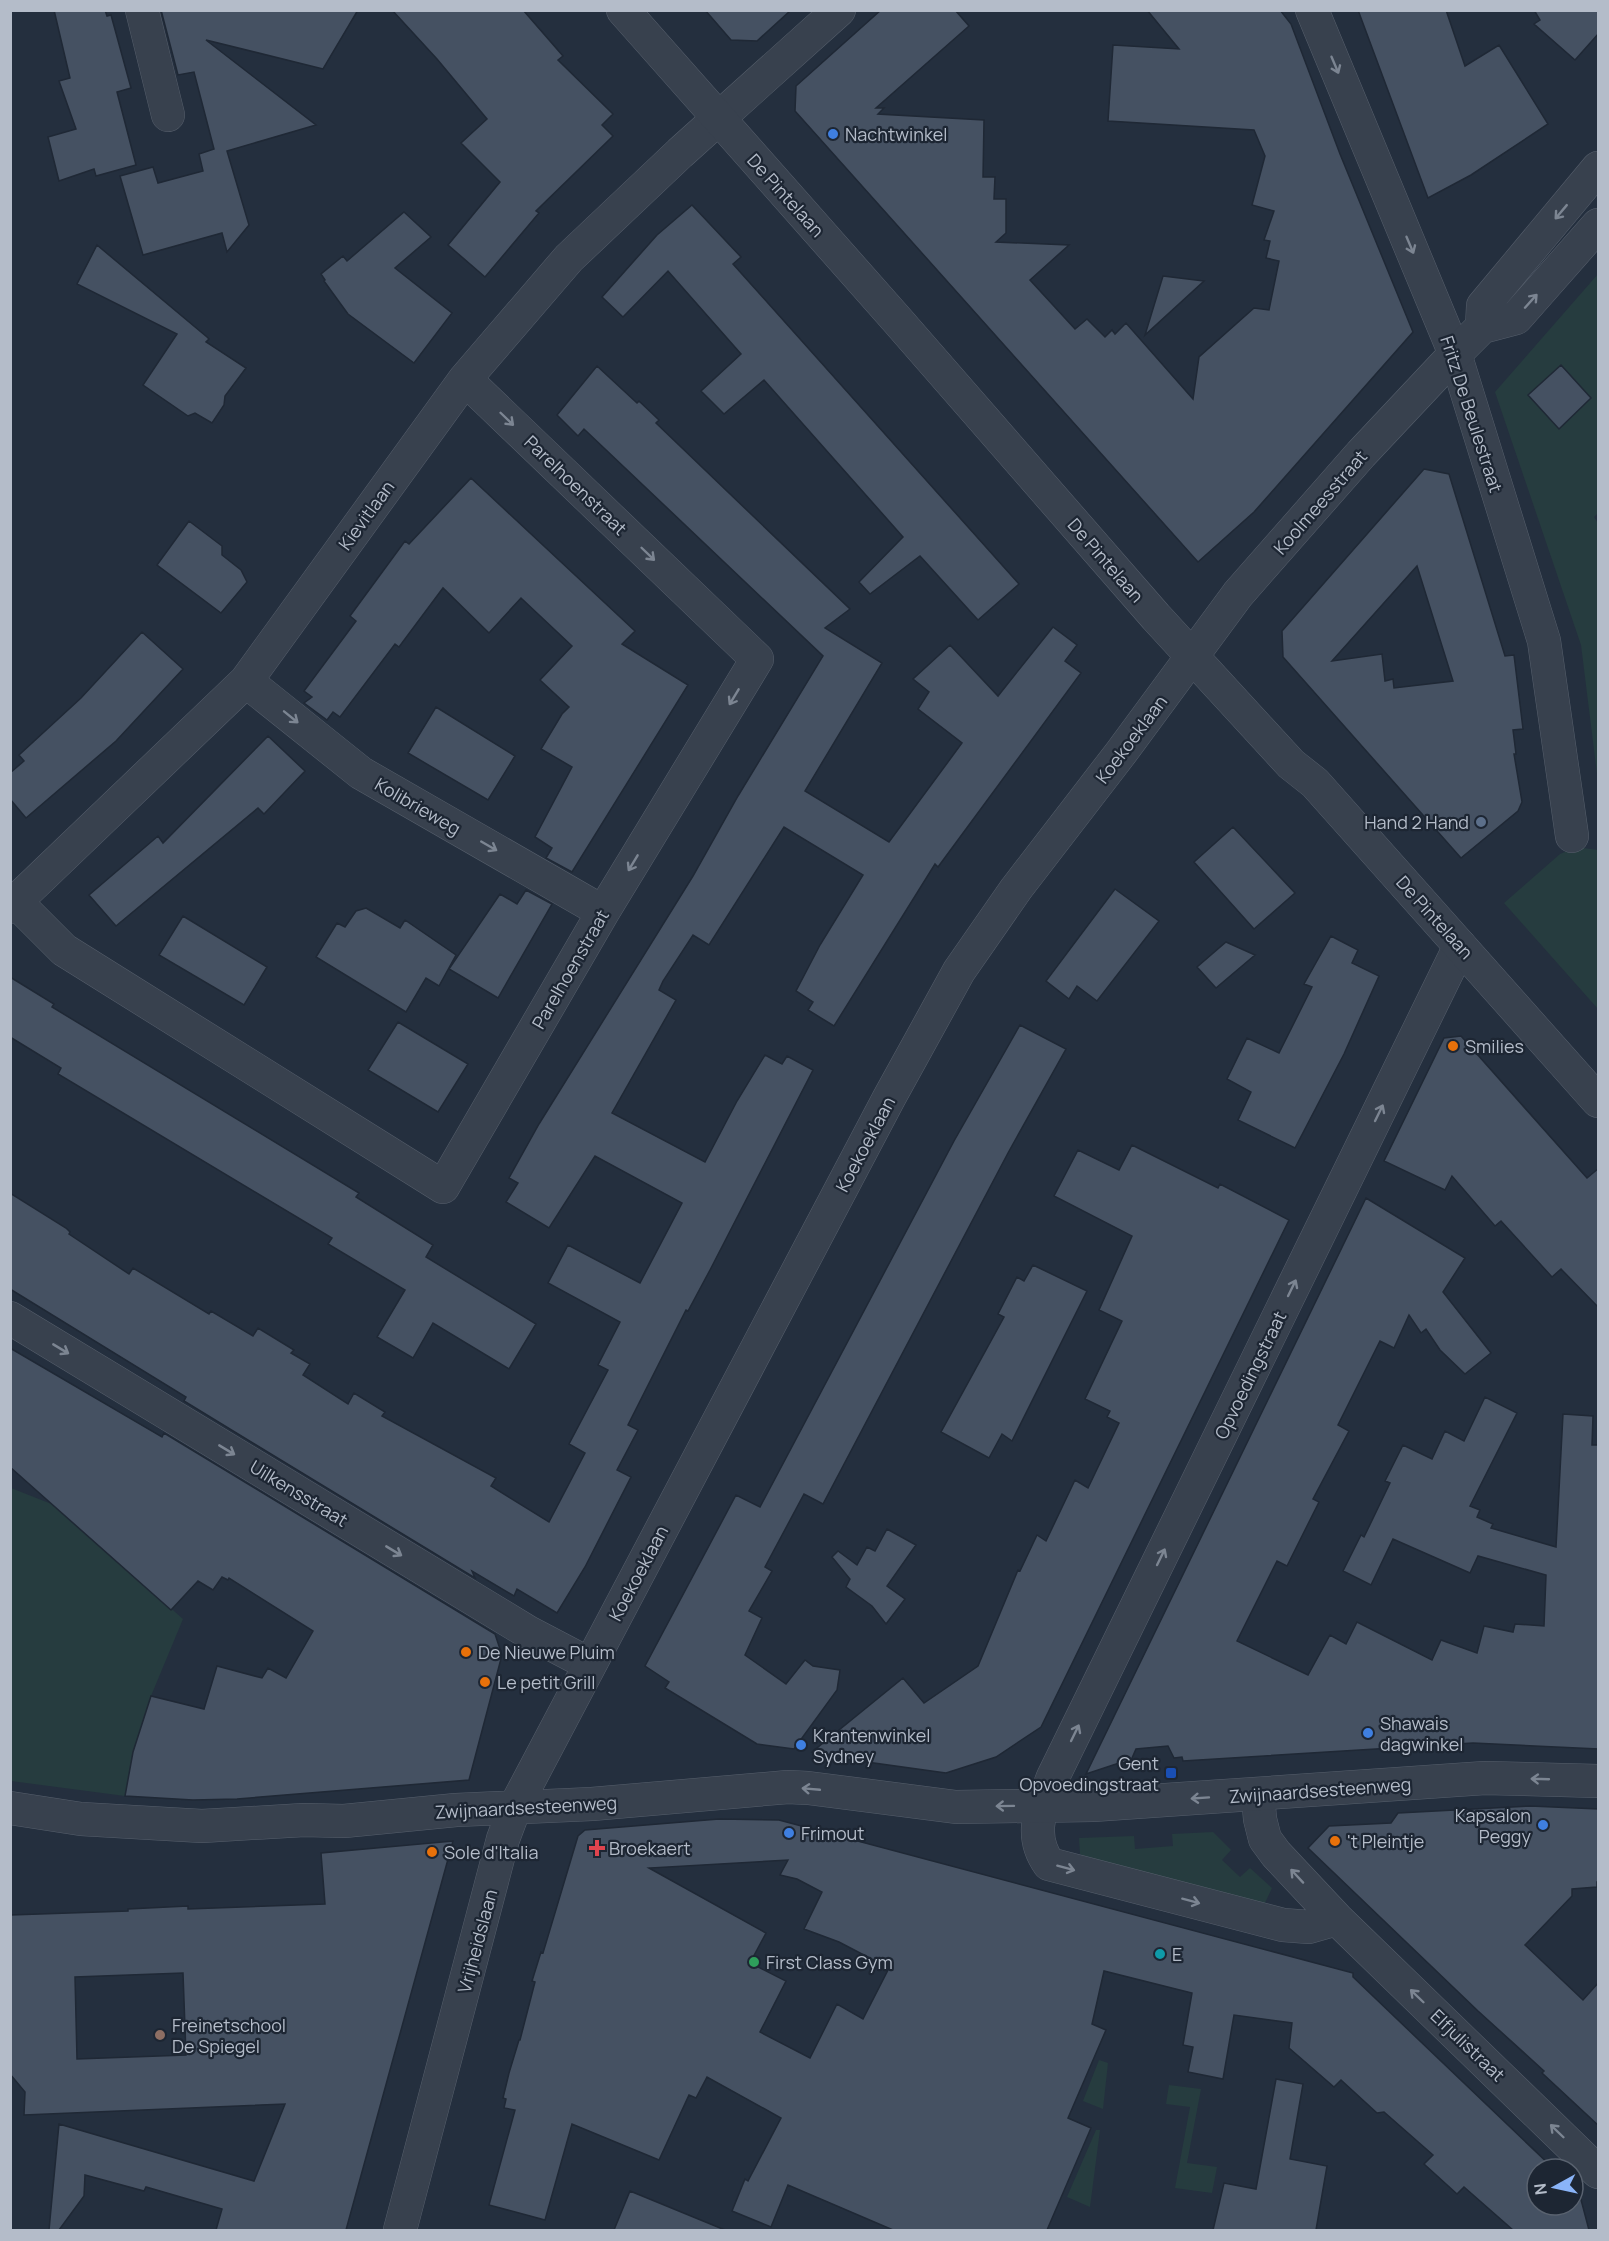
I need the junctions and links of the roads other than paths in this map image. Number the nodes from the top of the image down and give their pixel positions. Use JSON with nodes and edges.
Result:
{"nodes":[{"id":1,"x":142,"y":10,"type":"edge"},
{"id":2,"x":623,"y":10,"type":"edge"},
{"id":3,"x":839,"y":10,"type":"edge"},
{"id":4,"x":1312,"y":10,"type":"edge"},
{"id":5,"x":168,"y":115,"type":"dead end"},
{"id":6,"x":719,"y":119,"type":"junction"},
{"id":7,"x":1599,"y":168,"type":"edge"},
{"id":8,"x":1599,"y":225,"type":"edge"},
{"id":9,"x":1482,"y":327,"type":"junction"},
{"id":10,"x":1455,"y":354,"type":"junction"},
{"id":11,"x":465,"y":379,"type":"junction"},
{"id":12,"x":1192,"y":656,"type":"junction"},
{"id":13,"x":246,"y":681,"type":"junction"},
{"id":14,"x":1572,"y":836,"type":"dead end"},
{"id":15,"x":14,"y":905,"type":"edge"},
{"id":16,"x":603,"y":912,"type":"junction"},
{"id":17,"x":1460,"y":946,"type":"junction"},
{"id":18,"x":1599,"y":1101,"type":"edge"},
{"id":19,"x":10,"y":1318,"type":"edge"},
{"id":20,"x":589,"y":1665,"type":"junction"},
{"id":21,"x":1599,"y":1781,"type":"edge"},
{"id":22,"x":1258,"y":1795,"type":"junction"},
{"id":23,"x":1042,"y":1805,"type":"junction"},
{"id":24,"x":515,"y":1807,"type":"junction"},
{"id":25,"x":10,"y":1808,"type":"edge"},
{"id":26,"x":1337,"y":1919,"type":"junction"},
{"id":27,"x":1599,"y":2172,"type":"edge"},
{"id":28,"x":400,"y":2230,"type":"edge"}],
"edges":[{"from":1,"to":5,"type":"street"},
{"from":2,"to":6,"type":"street","name":"De Pintelaan"},
{"from":3,"to":6,"type":"street","name":"Kievitlaan"},
{"from":4,"to":10,"type":"street","name":"Fritz De Beulestraat","one_way":true},
{"from":6,"to":11,"type":"street","name":"Kievitlaan"},
{"from":6,"to":12,"type":"street","name":"De Pintelaan"},
{"from":7,"to":9,"type":"street","one_way":true},
{"from":9,"to":8,"type":"street","one_way":true},
{"from":9,"to":10,"type":"street","name":"Koolmeesstraat"},
{"from":10,"to":12,"type":"street","name":"Koolmeesstraat"},
{"from":10,"to":14,"type":"street","name":"Fritz De Beulestraat"},
{"from":11,"to":13,"type":"street","name":"Kievitlaan"},
{"from":11,"to":16,"type":"street","name":"Parelhoenstraat","one_way":true},
{"from":12,"to":17,"type":"street","name":"De Pintelaan"},
{"from":12,"to":20,"type":"street","name":"Koekoeklaan"},
{"from":13,"to":15,"type":"street","name":"Kievitlaan"},
{"from":13,"to":16,"type":"street","name":"Kolibrieweg","one_way":true},
{"from":15,"to":16,"type":"street","name":"Parelhoenstraat"},
{"from":17,"to":18,"type":"street","name":"De Pintelaan"},
{"from":23,"to":17,"type":"street","name":"Opvoedingstraat","one_way":true},
{"from":19,"to":20,"type":"street","name":"Uilkensstraat","one_way":true},
{"from":20,"to":24,"type":"street","name":"Vrijheidslaan"},
{"from":21,"to":22,"type":"street","name":"Zwijnaardsesteenweg","one_way":true},
{"from":22,"to":23,"type":"street","name":"Zwijnaardsesteenweg","one_way":true},
{"from":26,"to":22,"type":"street","name":"Elfjulistraat","one_way":true},
{"from":23,"to":24,"type":"street","name":"Zwijnaardsesteenweg","one_way":true},
{"from":23,"to":26,"type":"street","one_way":true},
{"from":24,"to":25,"type":"street","name":"Zwijnaardsesteenweg"},
{"from":24,"to":28,"type":"street","name":"Vrijheidslaan"},
{"from":27,"to":26,"type":"street","name":"Elfjulistraat","one_way":true}]}
